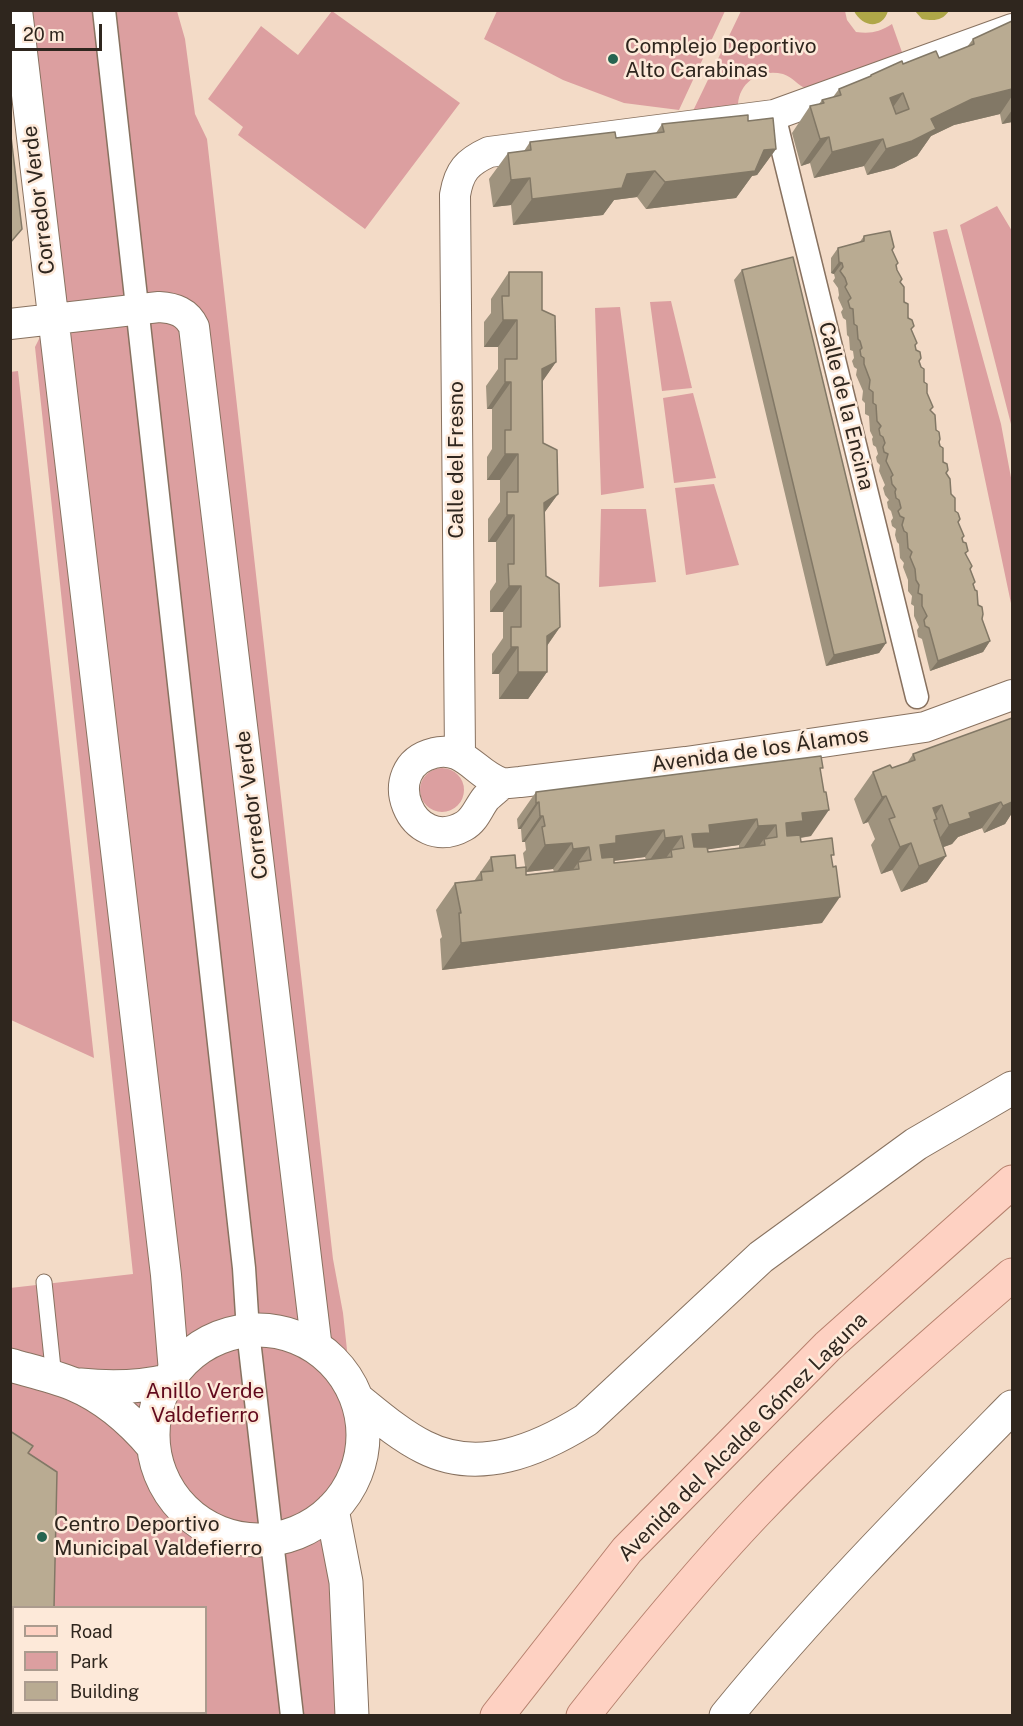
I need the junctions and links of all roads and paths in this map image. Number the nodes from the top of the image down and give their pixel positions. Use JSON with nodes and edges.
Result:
{"nodes":[{"id":1,"x":17,"y":10,"type":"edge"},
{"id":2,"x":104,"y":10,"type":"edge"},
{"id":3,"x":1012,"y":29,"type":"edge"},
{"id":4,"x":774,"y":116,"type":"junction"},
{"id":5,"x":136,"y":309,"type":"junction"},
{"id":6,"x":53,"y":318,"type":"junction"},
{"id":7,"x":10,"y":324,"type":"edge"},
{"id":8,"x":1012,"y":695,"type":"edge"},
{"id":9,"x":917,"y":698,"type":"dead end"},
{"id":10,"x":460,"y":755,"type":"junction"},
{"id":11,"x":503,"y":783,"type":"junction"},
{"id":12,"x":1012,"y":1088,"type":"edge"},
{"id":13,"x":1012,"y":1182,"type":"edge"},
{"id":14,"x":1012,"y":1275,"type":"edge"},
{"id":15,"x":44,"y":1282,"type":"dead end"},
{"id":16,"x":248,"y":1331,"type":"junction"},
{"id":17,"x":317,"y":1348,"type":"junction"},
{"id":18,"x":10,"y":1365,"type":"edge"},
{"id":19,"x":171,"y":1377,"type":"junction"},
{"id":20,"x":64,"y":1381,"type":"junction"},
{"id":21,"x":357,"y":1399,"type":"junction"},
{"id":22,"x":1012,"y":1407,"type":"edge"},
{"id":23,"x":153,"y":1446,"type":"junction"},
{"id":24,"x":332,"y":1509,"type":"junction"},
{"id":25,"x":284,"y":1536,"type":"junction"},
{"id":26,"x":346,"y":1582,"type":"junction"},
{"id":27,"x":292,"y":1716,"type":"edge"},
{"id":28,"x":352,"y":1716,"type":"edge"},
{"id":29,"x":497,"y":1716,"type":"edge"},
{"id":30,"x":583,"y":1716,"type":"edge"},
{"id":31,"x":726,"y":1716,"type":"edge"}],
"edges":[{"from":1,"to":6,"type":"street","name":"Corredor Verde"},
{"from":2,"to":5,"type":"street"},
{"from":3,"to":4,"type":"street"},
{"from":4,"to":9,"type":"street","name":"Calle de la Encina"},
{"from":4,"to":10,"type":"street","name":"Calle del Fresno"},
{"from":5,"to":6,"type":"street","name":"Corredor Verde"},
{"from":5,"to":16,"type":"street"},
{"from":5,"to":17,"type":"street","name":"Corredor Verde"},
{"from":6,"to":7,"type":"street"},
{"from":6,"to":19,"type":"street","name":"Corredor Verde"},
{"from":8,"to":11,"type":"street","name":"Avenida de los Álamos"},
{"from":10,"to":11,"type":"street"},
{"from":10,"to":11,"type":"street"},
{"from":12,"to":21,"type":"street"},
{"from":13,"to":29,"type":"main road","name":"Avenida del Alcalde Gómez Laguna"},
{"from":14,"to":30,"type":"main road"},
{"from":15,"to":20,"type":"lane"},
{"from":16,"to":17,"type":"street","name":"Corredor Verde"},
{"from":16,"to":19,"type":"street","name":"Corredor Verde"},
{"from":16,"to":25,"type":"street"},
{"from":17,"to":21,"type":"street","name":"Corredor Verde"},
{"from":18,"to":20,"type":"street"},
{"from":19,"to":20,"type":"street"},
{"from":19,"to":23,"type":"street","name":"Corredor Verde"},
{"from":20,"to":23,"type":"street"},
{"from":21,"to":24,"type":"street","name":"Corredor Verde"},
{"from":22,"to":31,"type":"street"},
{"from":23,"to":25,"type":"street","name":"Corredor Verde"},
{"from":24,"to":25,"type":"street","name":"Corredor Verde"},
{"from":24,"to":26,"type":"street"},
{"from":25,"to":26,"type":"street"},
{"from":25,"to":27,"type":"street"},
{"from":26,"to":28,"type":"street"}]}
